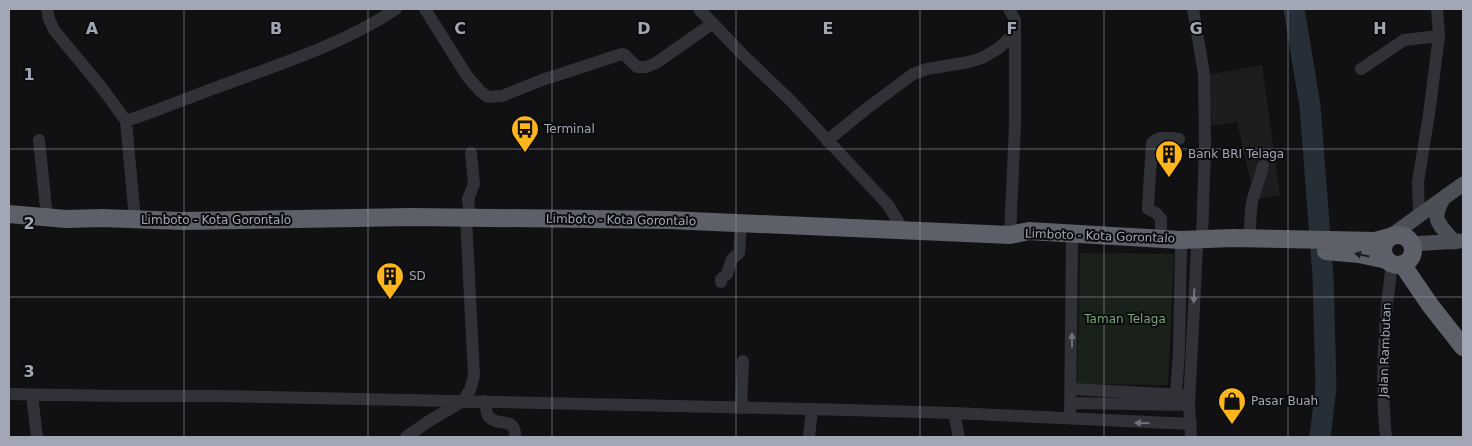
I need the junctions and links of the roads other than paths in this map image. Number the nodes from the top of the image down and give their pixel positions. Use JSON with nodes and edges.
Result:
{"nodes":[{"id":1,"x":47,"y":9,"type":"edge"},
{"id":2,"x":396,"y":9,"type":"edge"},
{"id":3,"x":425,"y":9,"type":"edge"},
{"id":4,"x":699,"y":9,"type":"edge"},
{"id":5,"x":1193,"y":9,"type":"edge"},
{"id":6,"x":1438,"y":9,"type":"edge"},
{"id":7,"x":1015,"y":12,"type":"edge"},
{"id":8,"x":713,"y":23,"type":"junction"},
{"id":9,"x":1015,"y":34,"type":"junction"},
{"id":10,"x":1439,"y":36,"type":"junction"},
{"id":11,"x":1362,"y":69,"type":"dead end"},
{"id":12,"x":126,"y":121,"type":"junction"},
{"id":13,"x":1179,"y":139,"type":"dead end"},
{"id":14,"x":39,"y":140,"type":"dead end"},
{"id":15,"x":827,"y":141,"type":"junction"},
{"id":16,"x":471,"y":153,"type":"dead end"},
{"id":17,"x":1263,"y":166,"type":"dead end"},
{"id":18,"x":1463,"y":184,"type":"edge"},
{"id":19,"x":1444,"y":198,"type":"junction"},
{"id":20,"x":9,"y":214,"type":"edge"},
{"id":21,"x":1419,"y":215,"type":"junction"},
{"id":22,"x":47,"y":217,"type":"junction"},
{"id":23,"x":468,"y":219,"type":"junction"},
{"id":24,"x":135,"y":220,"type":"junction"},
{"id":25,"x":741,"y":224,"type":"junction"},
{"id":26,"x":904,"y":231,"type":"junction"},
{"id":27,"x":1010,"y":235,"type":"junction"},
{"id":28,"x":1391,"y":236,"type":"junction"},
{"id":29,"x":1161,"y":239,"type":"junction"},
{"id":30,"x":1458,"y":241,"type":"edge"},
{"id":31,"x":1237,"y":242,"type":"junction"},
{"id":32,"x":1410,"y":242,"type":"junction"},
{"id":33,"x":1072,"y":243,"type":"junction"},
{"id":34,"x":1193,"y":244,"type":"junction"},
{"id":35,"x":1297,"y":245,"type":"junction"},
{"id":36,"x":1338,"y":246,"type":"junction"},
{"id":37,"x":1394,"y":263,"type":"junction"},
{"id":38,"x":721,"y":282,"type":"dead end"},
{"id":39,"x":1463,"y":347,"type":"edge"},
{"id":40,"x":743,"y":362,"type":"dead end"},
{"id":41,"x":1072,"y":389,"type":"junction"},
{"id":42,"x":9,"y":394,"type":"edge"},
{"id":43,"x":1176,"y":394,"type":"junction"},
{"id":44,"x":32,"y":395,"type":"junction"},
{"id":45,"x":1190,"y":400,"type":"junction"},
{"id":46,"x":463,"y":401,"type":"junction"},
{"id":47,"x":485,"y":401,"type":"junction"},
{"id":48,"x":1071,"y":403,"type":"junction"},
{"id":49,"x":742,"y":408,"type":"junction"},
{"id":50,"x":812,"y":409,"type":"junction"},
{"id":51,"x":954,"y":413,"type":"junction"},
{"id":52,"x":1070,"y":418,"type":"junction"},
{"id":53,"x":1191,"y":431,"type":"edge"},
{"id":54,"x":38,"y":437,"type":"edge"},
{"id":55,"x":406,"y":437,"type":"edge"},
{"id":56,"x":515,"y":437,"type":"edge"},
{"id":57,"x":809,"y":437,"type":"edge"},
{"id":58,"x":959,"y":437,"type":"edge"},
{"id":59,"x":1386,"y":437,"type":"edge"}],
"edges":[{"from":1,"to":12,"type":"street"},
{"from":2,"to":12,"type":"street"},
{"from":3,"to":8,"type":"street"},
{"from":4,"to":8,"type":"street"},
{"from":5,"to":34,"type":"street"},
{"from":6,"to":10,"type":"street"},
{"from":7,"to":9,"type":"street"},
{"from":8,"to":15,"type":"street"},
{"from":9,"to":15,"type":"street"},
{"from":9,"to":27,"type":"street"},
{"from":10,"to":11,"type":"street"},
{"from":10,"to":21,"type":"street"},
{"from":12,"to":24,"type":"street"},
{"from":13,"to":29,"type":"street"},
{"from":14,"to":22,"type":"street"},
{"from":15,"to":26,"type":"street"},
{"from":16,"to":23,"type":"street"},
{"from":17,"to":31,"type":"street"},
{"from":18,"to":19,"type":"main road"},
{"from":19,"to":21,"type":"main road"},
{"from":19,"to":30,"type":"main road"},
{"from":20,"to":22,"type":"highway","name":"Limboto - Kota Gorontalo"},
{"from":21,"to":28,"type":"main road"},
{"from":21,"to":32,"type":"main road"},
{"from":22,"to":24,"type":"highway","name":"Limboto - Kota Gorontalo"},
{"from":23,"to":24,"type":"highway","name":"Limboto - Kota Gorontalo"},
{"from":23,"to":25,"type":"highway","name":"Limboto - Kota Gorontalo"},
{"from":23,"to":46,"type":"street"},
{"from":25,"to":26,"type":"highway","name":"Limboto - Kota Gorontalo"},
{"from":25,"to":38,"type":"street"},
{"from":26,"to":27,"type":"highway","name":"Limboto - Kota Gorontalo"},
{"from":27,"to":29,"type":"highway","name":"Limboto - Kota Gorontalo"},
{"from":27,"to":33,"type":"highway"},
{"from":28,"to":32,"type":"highway"},
{"from":28,"to":36,"type":"highway"},
{"from":28,"to":37,"type":"highway"},
{"from":29,"to":34,"type":"highway","name":"Limboto - Kota Gorontalo"},
{"from":30,"to":32,"type":"main road"},
{"from":31,"to":34,"type":"highway"},
{"from":31,"to":35,"type":"highway"},
{"from":31,"to":35,"type":"highway"},
{"from":32,"to":37,"type":"highway"},
{"from":33,"to":34,"type":"highway"},
{"from":41,"to":33,"type":"street","one_way":true},
{"from":34,"to":43,"type":"street"},
{"from":34,"to":45,"type":"street","one_way":true},
{"from":35,"to":36,"type":"highway"},
{"from":37,"to":36,"type":"highway","one_way":true},
{"from":37,"to":39,"type":"highway"},
{"from":37,"to":59,"type":"street","name":"Jalan Rambutan"},
{"from":40,"to":49,"type":"street"},
{"from":41,"to":43,"type":"street"},
{"from":41,"to":48,"type":"street"},
{"from":42,"to":44,"type":"street"},
{"from":43,"to":45,"type":"street"},
{"from":44,"to":46,"type":"street"},
{"from":44,"to":54,"type":"street"},
{"from":45,"to":48,"type":"street"},
{"from":45,"to":53,"type":"street"},
{"from":46,"to":47,"type":"street"},
{"from":46,"to":55,"type":"street"},
{"from":47,"to":49,"type":"street"},
{"from":47,"to":56,"type":"street"},
{"from":48,"to":52,"type":"street"},
{"from":49,"to":50,"type":"street"},
{"from":50,"to":51,"type":"street"},
{"from":50,"to":57,"type":"street"},
{"from":51,"to":52,"type":"street"},
{"from":51,"to":58,"type":"street"},
{"from":53,"to":52,"type":"street","one_way":true}]}
